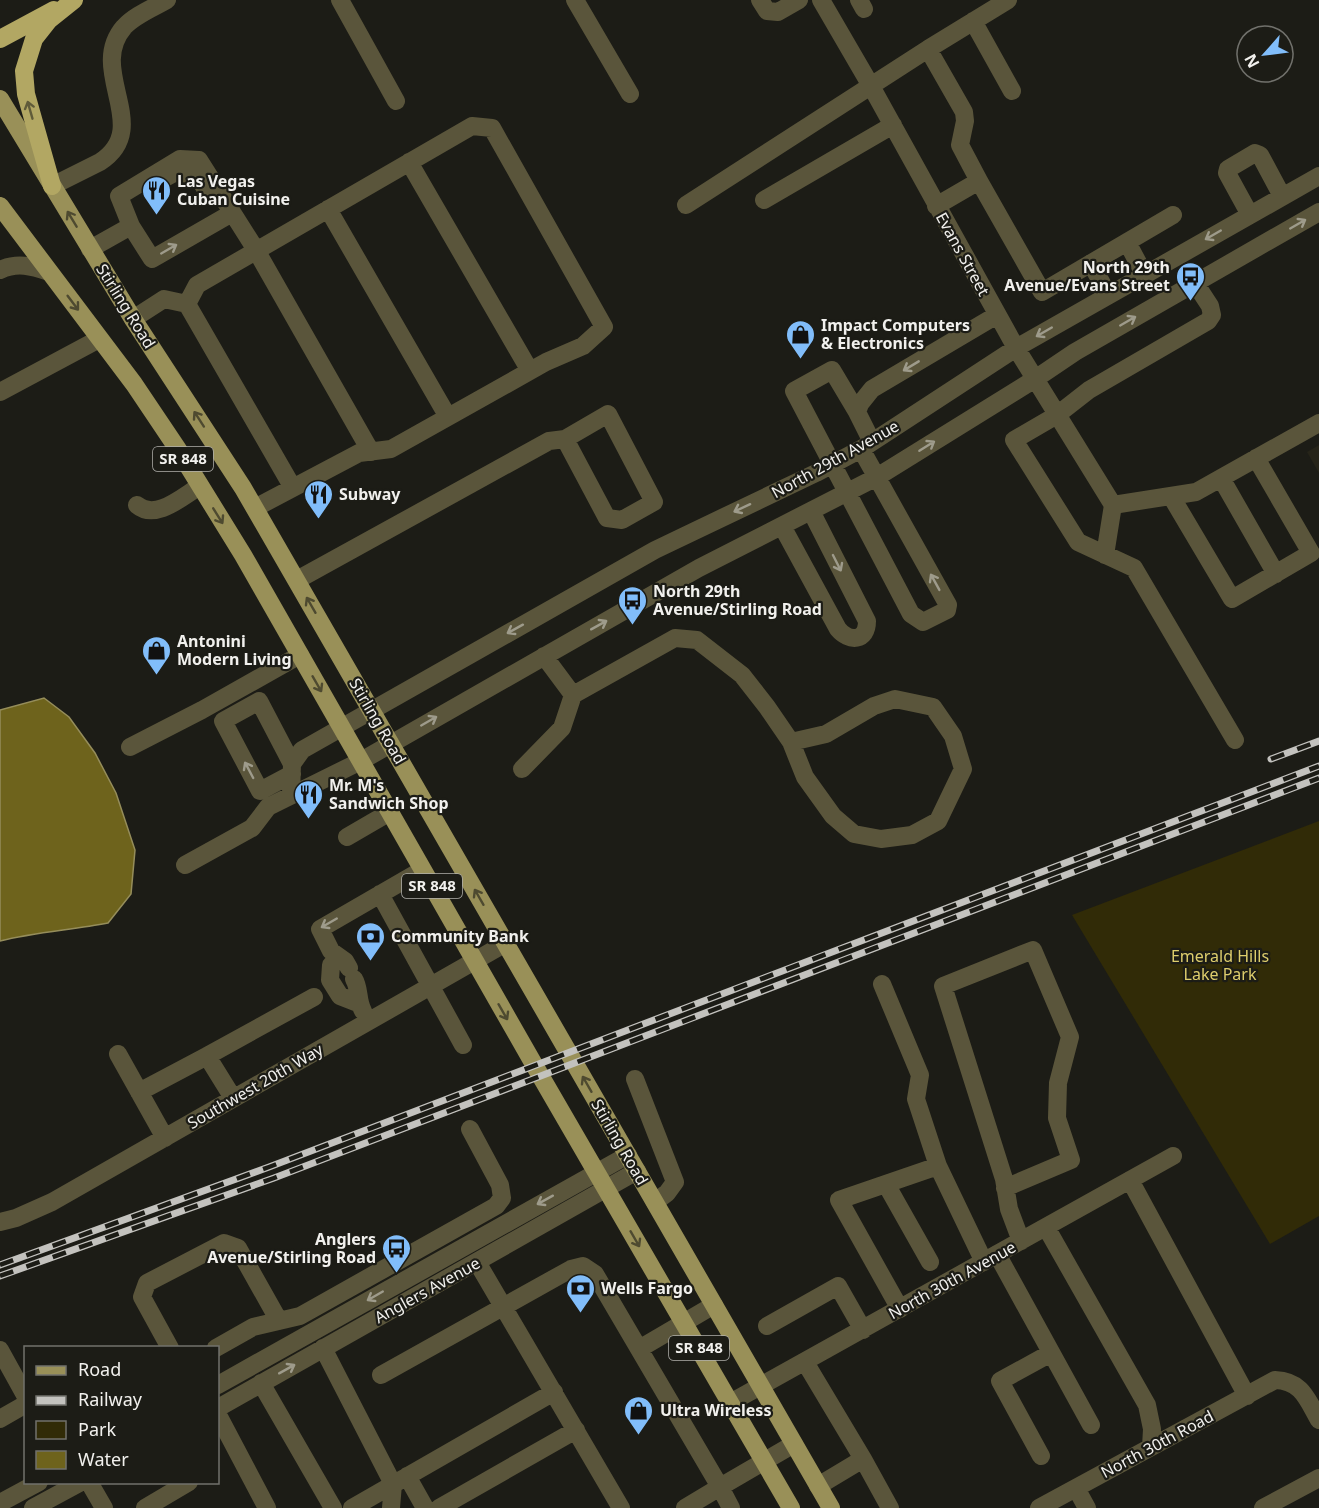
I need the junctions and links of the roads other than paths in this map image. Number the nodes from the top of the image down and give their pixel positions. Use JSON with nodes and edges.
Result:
{"nodes":[{"id":1,"x":73,"y":0,"type":"edge"},
{"id":2,"x":167,"y":0,"type":"edge"},
{"id":3,"x":340,"y":0,"type":"edge"},
{"id":4,"x":575,"y":0,"type":"edge"},
{"id":5,"x":760,"y":0,"type":"edge"},
{"id":6,"x":799,"y":0,"type":"edge"},
{"id":7,"x":820,"y":0,"type":"edge"},
{"id":8,"x":1008,"y":0,"type":"edge"},
{"id":9,"x":973,"y":21,"type":"junction"},
{"id":10,"x":0,"y":39,"type":"edge"},
{"id":11,"x":928,"y":49,"type":"junction"},
{"id":12,"x":871,"y":86,"type":"junction"},
{"id":13,"x":1012,"y":91,"type":"dead end"},
{"id":14,"x":630,"y":94,"type":"dead end"},
{"id":15,"x":0,"y":99,"type":"edge"},
{"id":16,"x":396,"y":101,"type":"dead end"},
{"id":17,"x":893,"y":125,"type":"junction"},
{"id":18,"x":409,"y":162,"type":"junction"},
{"id":19,"x":1319,"y":176,"type":"edge"},
{"id":20,"x":979,"y":181,"type":"junction"},
{"id":21,"x":52,"y":186,"type":"junction"},
{"id":22,"x":1282,"y":196,"type":"junction"},
{"id":23,"x":764,"y":200,"type":"dead end"},
{"id":24,"x":0,"y":206,"type":"edge"},
{"id":25,"x":686,"y":206,"type":"dead end"},
{"id":26,"x":936,"y":206,"type":"junction"},
{"id":27,"x":229,"y":208,"type":"junction"},
{"id":28,"x":328,"y":209,"type":"junction"},
{"id":29,"x":1319,"y":212,"type":"edge"},
{"id":30,"x":1250,"y":214,"type":"junction"},
{"id":31,"x":1173,"y":215,"type":"dead end"},
{"id":32,"x":131,"y":226,"type":"junction"},
{"id":33,"x":1126,"y":242,"type":"junction"},
{"id":34,"x":90,"y":249,"type":"junction"},
{"id":35,"x":256,"y":250,"type":"junction"},
{"id":36,"x":1091,"y":263,"type":"junction"},
{"id":37,"x":0,"y":270,"type":"edge"},
{"id":38,"x":49,"y":272,"type":"junction"},
{"id":39,"x":1144,"y":274,"type":"junction"},
{"id":40,"x":1195,"y":283,"type":"junction"},
{"id":41,"x":1108,"y":295,"type":"junction"},
{"id":42,"x":187,"y":304,"type":"junction"},
{"id":43,"x":997,"y":315,"type":"junction"},
{"id":44,"x":133,"y":319,"type":"junction"},
{"id":45,"x":99,"y":339,"type":"junction"},
{"id":46,"x":1016,"y":348,"type":"junction"},
{"id":47,"x":530,"y":371,"type":"junction"},
{"id":48,"x":1035,"y":380,"type":"junction"},
{"id":49,"x":0,"y":392,"type":"edge"},
{"id":50,"x":856,"y":412,"type":"junction"},
{"id":51,"x":1057,"y":415,"type":"junction"},
{"id":52,"x":448,"y":417,"type":"junction"},
{"id":53,"x":1319,"y":423,"type":"edge"},
{"id":54,"x":565,"y":439,"type":"junction"},
{"id":55,"x":867,"y":445,"type":"junction"},
{"id":56,"x":371,"y":452,"type":"junction"},
{"id":57,"x":1256,"y":458,"type":"junction"},
{"id":58,"x":833,"y":464,"type":"junction"},
{"id":59,"x":877,"y":477,"type":"junction"},
{"id":60,"x":1221,"y":478,"type":"junction"},
{"id":61,"x":200,"y":486,"type":"junction"},
{"id":62,"x":293,"y":488,"type":"junction"},
{"id":63,"x":848,"y":492,"type":"junction"},
{"id":64,"x":1171,"y":496,"type":"junction"},
{"id":65,"x":137,"y":505,"type":"dead end"},
{"id":66,"x":1113,"y":505,"type":"junction"},
{"id":67,"x":255,"y":508,"type":"junction"},
{"id":68,"x":811,"y":511,"type":"junction"},
{"id":69,"x":782,"y":526,"type":"junction"},
{"id":70,"x":1105,"y":555,"type":"junction"},
{"id":71,"x":1276,"y":574,"type":"junction"},
{"id":72,"x":297,"y":580,"type":"junction"},
{"id":73,"x":300,"y":655,"type":"junction"},
{"id":74,"x":544,"y":656,"type":"junction"},
{"id":75,"x":573,"y":695,"type":"junction"},
{"id":76,"x":371,"y":710,"type":"junction"},
{"id":77,"x":342,"y":728,"type":"junction"},
{"id":78,"x":1235,"y":740,"type":"dead end"},
{"id":79,"x":791,"y":742,"type":"junction"},
{"id":80,"x":390,"y":744,"type":"junction"},
{"id":81,"x":130,"y":747,"type":"dead end"},
{"id":82,"x":361,"y":761,"type":"junction"},
{"id":83,"x":292,"y":769,"type":"junction"},
{"id":84,"x":522,"y":770,"type":"dead end"},
{"id":85,"x":291,"y":795,"type":"junction"},
{"id":86,"x":390,"y":812,"type":"junction"},
{"id":87,"x":347,"y":837,"type":"dead end"},
{"id":88,"x":184,"y":865,"type":"dead end"},
{"id":89,"x":423,"y":870,"type":"junction"},
{"id":90,"x":380,"y":894,"type":"junction"},
{"id":91,"x":506,"y":943,"type":"junction"},
{"id":92,"x":475,"y":961,"type":"junction"},
{"id":93,"x":882,"y":984,"type":"dead end"},
{"id":94,"x":430,"y":986,"type":"junction"},
{"id":95,"x":314,"y":997,"type":"dead end"},
{"id":96,"x":369,"y":1021,"type":"junction"},
{"id":97,"x":463,"y":1044,"type":"dead end"},
{"id":98,"x":118,"y":1054,"type":"dead end"},
{"id":99,"x":207,"y":1056,"type":"junction"},
{"id":100,"x":636,"y":1079,"type":"dead end"},
{"id":101,"x":139,"y":1092,"type":"junction"},
{"id":102,"x":233,"y":1098,"type":"junction"},
{"id":103,"x":470,"y":1129,"type":"dead end"},
{"id":104,"x":165,"y":1137,"type":"junction"},
{"id":105,"x":1173,"y":1156,"type":"dead end"},
{"id":106,"x":632,"y":1163,"type":"junction"},
{"id":107,"x":938,"y":1166,"type":"junction"},
{"id":108,"x":597,"y":1172,"type":"junction"},
{"id":109,"x":1130,"y":1180,"type":"junction"},
{"id":110,"x":886,"y":1184,"type":"junction"},
{"id":111,"x":606,"y":1188,"type":"junction"},
{"id":112,"x":1005,"y":1188,"type":"junction"},
{"id":113,"x":655,"y":1202,"type":"junction"},
{"id":114,"x":0,"y":1222,"type":"edge"},
{"id":115,"x":1046,"y":1227,"type":"junction"},
{"id":116,"x":436,"y":1239,"type":"junction"},
{"id":117,"x":1021,"y":1241,"type":"junction"},
{"id":118,"x":443,"y":1257,"type":"junction"},
{"id":119,"x":991,"y":1258,"type":"junction"},
{"id":120,"x":477,"y":1262,"type":"junction"},
{"id":121,"x":930,"y":1262,"type":"dead end"},
{"id":122,"x":714,"y":1305,"type":"junction"},
{"id":123,"x":504,"y":1307,"type":"junction"},
{"id":124,"x":900,"y":1309,"type":"junction"},
{"id":125,"x":279,"y":1321,"type":"junction"},
{"id":126,"x":684,"y":1323,"type":"junction"},
{"id":127,"x":767,"y":1326,"type":"dead end"},
{"id":128,"x":863,"y":1329,"type":"junction"},
{"id":129,"x":169,"y":1346,"type":"edge"},
{"id":130,"x":218,"y":1346,"type":"edge"},
{"id":131,"x":323,"y":1348,"type":"junction"},
{"id":132,"x":639,"y":1349,"type":"junction"},
{"id":133,"x":0,"y":1350,"type":"edge"},
{"id":134,"x":1051,"y":1353,"type":"junction"},
{"id":135,"x":805,"y":1362,"type":"junction"},
{"id":136,"x":381,"y":1375,"type":"dead end"},
{"id":137,"x":261,"y":1383,"type":"junction"},
{"id":138,"x":221,"y":1386,"type":"edge"},
{"id":139,"x":761,"y":1387,"type":"junction"},
{"id":140,"x":554,"y":1392,"type":"junction"},
{"id":141,"x":24,"y":1393,"type":"edge"},
{"id":142,"x":1247,"y":1396,"type":"junction"},
{"id":143,"x":730,"y":1403,"type":"junction"},
{"id":144,"x":24,"y":1405,"type":"edge"},
{"id":145,"x":219,"y":1407,"type":"edge"},
{"id":146,"x":219,"y":1417,"type":"edge"},
{"id":147,"x":0,"y":1419,"type":"edge"},
{"id":148,"x":1319,"y":1420,"type":"edge"},
{"id":149,"x":1091,"y":1425,"type":"dead end"},
{"id":150,"x":576,"y":1430,"type":"junction"},
{"id":151,"x":794,"y":1444,"type":"junction"},
{"id":152,"x":1151,"y":1447,"type":"junction"},
{"id":153,"x":1041,"y":1456,"type":"dead end"},
{"id":154,"x":863,"y":1459,"type":"junction"},
{"id":155,"x":764,"y":1461,"type":"junction"},
{"id":156,"x":1319,"y":1478,"type":"edge"},
{"id":157,"x":400,"y":1480,"type":"junction"},
{"id":158,"x":35,"y":1484,"type":"edge"},
{"id":159,"x":77,"y":1484,"type":"edge"},
{"id":160,"x":90,"y":1484,"type":"edge"},
{"id":161,"x":186,"y":1484,"type":"edge"},
{"id":162,"x":818,"y":1486,"type":"junction"},
{"id":163,"x":720,"y":1487,"type":"junction"},
{"id":164,"x":1076,"y":1488,"type":"junction"},
{"id":165,"x":0,"y":1503,"type":"edge"},
{"id":166,"x":33,"y":1508,"type":"edge"},
{"id":167,"x":104,"y":1508,"type":"edge"},
{"id":168,"x":145,"y":1508,"type":"edge"},
{"id":169,"x":267,"y":1508,"type":"edge"},
{"id":170,"x":333,"y":1508,"type":"edge"},
{"id":171,"x":352,"y":1508,"type":"edge"},
{"id":172,"x":391,"y":1508,"type":"edge"},
{"id":173,"x":425,"y":1508,"type":"edge"},
{"id":174,"x":439,"y":1508,"type":"edge"},
{"id":175,"x":621,"y":1508,"type":"edge"},
{"id":176,"x":685,"y":1508,"type":"edge"},
{"id":177,"x":731,"y":1508,"type":"edge"},
{"id":178,"x":791,"y":1508,"type":"edge"},
{"id":179,"x":831,"y":1508,"type":"edge"},
{"id":180,"x":890,"y":1508,"type":"edge"},
{"id":181,"x":1039,"y":1508,"type":"edge"},
{"id":182,"x":1087,"y":1508,"type":"edge"},
{"id":183,"x":1263,"y":1508,"type":"edge"}],
"edges":[{"from":1,"to":10,"type":"highway"},
{"from":21,"to":1,"type":"highway","one_way":true},
{"from":2,"to":21,"type":"street"},
{"from":3,"to":16,"type":"street"},
{"from":4,"to":14,"type":"street"},
{"from":5,"to":6,"type":"street"},
{"from":7,"to":12,"type":"street","name":"Evans Street"},
{"from":8,"to":9,"type":"street"},
{"from":9,"to":11,"type":"street"},
{"from":9,"to":13,"type":"street"},
{"from":11,"to":12,"type":"street"},
{"from":11,"to":20,"type":"street"},
{"from":12,"to":17,"type":"street","name":"Evans Street"},
{"from":12,"to":25,"type":"street"},
{"from":15,"to":21,"type":"main road","name":"Stirling Road","number":"SR 848"},
{"from":17,"to":23,"type":"street"},
{"from":17,"to":26,"type":"street","name":"Evans Street"},
{"from":18,"to":28,"type":"street"},
{"from":18,"to":47,"type":"street"},
{"from":18,"to":47,"type":"street"},
{"from":19,"to":22,"type":"street","name":"North 29th Avenue"},
{"from":20,"to":26,"type":"street"},
{"from":20,"to":36,"type":"street"},
{"from":34,"to":21,"type":"main road","name":"Stirling Road","number":"SR 848","one_way":true},
{"from":22,"to":30,"type":"street","name":"North 29th Avenue"},
{"from":22,"to":30,"type":"street"},
{"from":24,"to":38,"type":"main road","number":"SR 848"},
{"from":26,"to":43,"type":"street","name":"Evans Street"},
{"from":32,"to":27,"type":"street","one_way":true},
{"from":27,"to":32,"type":"street"},
{"from":27,"to":35,"type":"street"},
{"from":28,"to":35,"type":"street"},
{"from":28,"to":52,"type":"street"},
{"from":40,"to":29,"type":"street","name":"North 29th Avenue","one_way":true},
{"from":30,"to":39,"type":"street","name":"North 29th Avenue","one_way":true},
{"from":31,"to":33,"type":"street"},
{"from":32,"to":34,"type":"street"},
{"from":33,"to":36,"type":"street"},
{"from":33,"to":39,"type":"street"},
{"from":34,"to":44,"type":"main road","name":"Stirling Road","number":"SR 848"},
{"from":35,"to":42,"type":"street"},
{"from":35,"to":56,"type":"street"},
{"from":36,"to":41,"type":"street"},
{"from":37,"to":38,"type":"street"},
{"from":38,"to":45,"type":"main road","number":"SR 848","one_way":true},
{"from":39,"to":41,"type":"street","name":"North 29th Avenue"},
{"from":48,"to":40,"type":"street","name":"North 29th Avenue","one_way":true},
{"from":40,"to":51,"type":"street"},
{"from":41,"to":46,"type":"street","name":"North 29th Avenue","one_way":true},
{"from":42,"to":44,"type":"street"},
{"from":42,"to":62,"type":"street"},
{"from":43,"to":46,"type":"street","name":"Evans Street"},
{"from":43,"to":50,"type":"street","one_way":true},
{"from":67,"to":44,"type":"main road","name":"Stirling Road","number":"SR 848","one_way":true},
{"from":45,"to":49,"type":"street"},
{"from":45,"to":61,"type":"main road","number":"SR 848"},
{"from":46,"to":48,"type":"street","name":"Evans Street"},
{"from":46,"to":55,"type":"street","name":"North 29th Avenue"},
{"from":47,"to":52,"type":"street"},
{"from":48,"to":51,"type":"street","name":"Evans Street"},
{"from":59,"to":48,"type":"street","name":"North 29th Avenue","one_way":true},
{"from":50,"to":55,"type":"street"},
{"from":50,"to":58,"type":"street"},
{"from":51,"to":66,"type":"street","name":"Evans Street"},
{"from":51,"to":70,"type":"street"},
{"from":52,"to":56,"type":"street"},
{"from":53,"to":57,"type":"street"},
{"from":54,"to":54,"type":"street"},
{"from":54,"to":72,"type":"street"},
{"from":55,"to":58,"type":"street","name":"North 29th Avenue"},
{"from":55,"to":59,"type":"street"},
{"from":56,"to":62,"type":"street"},
{"from":57,"to":60,"type":"street"},
{"from":57,"to":71,"type":"street"},
{"from":58,"to":63,"type":"street"},
{"from":58,"to":76,"type":"street","name":"North 29th Avenue","one_way":true},
{"from":59,"to":63,"type":"street","name":"North 29th Avenue"},
{"from":63,"to":59,"type":"street","one_way":true},
{"from":60,"to":64,"type":"street"},
{"from":60,"to":71,"type":"street"},
{"from":61,"to":65,"type":"street"},
{"from":61,"to":73,"type":"main road","number":"SR 848","one_way":true},
{"from":62,"to":67,"type":"street"},
{"from":63,"to":68,"type":"street","name":"North 29th Avenue"},
{"from":64,"to":66,"type":"street"},
{"from":64,"to":71,"type":"street"},
{"from":66,"to":70,"type":"street"},
{"from":67,"to":72,"type":"main road","name":"Stirling Road","number":"SR 848"},
{"from":68,"to":69,"type":"street","name":"North 29th Avenue"},
{"from":68,"to":69,"type":"street","one_way":true},
{"from":74,"to":69,"type":"street","name":"North 29th Avenue","one_way":true},
{"from":70,"to":78,"type":"street"},
{"from":76,"to":72,"type":"main road","name":"Stirling Road","number":"SR 848","one_way":true},
{"from":73,"to":77,"type":"main road","number":"SR 848","one_way":true},
{"from":73,"to":81,"type":"street"},
{"from":74,"to":75,"type":"street"},
{"from":80,"to":74,"type":"street","name":"North 29th Avenue","one_way":true},
{"from":75,"to":79,"type":"street"},
{"from":75,"to":84,"type":"street"},
{"from":76,"to":77,"type":"street","name":"North 29th Avenue"},
{"from":76,"to":80,"type":"main road","name":"Stirling Road","number":"SR 848"},
{"from":77,"to":82,"type":"main road","number":"SR 848"},
{"from":77,"to":83,"type":"street","name":"North 29th Avenue"},
{"from":79,"to":79,"type":"street"},
{"from":80,"to":82,"type":"street","name":"North 29th Avenue"},
{"from":91,"to":80,"type":"main road","name":"Stirling Road","number":"SR 848","one_way":true},
{"from":82,"to":85,"type":"street","name":"North 29th Avenue"},
{"from":82,"to":86,"type":"main road","number":"SR 848"},
{"from":83,"to":83,"type":"street","name":"North 29th Avenue","one_way":true},
{"from":83,"to":85,"type":"street"},
{"from":85,"to":88,"type":"street","name":"North 29th Avenue"},
{"from":86,"to":87,"type":"street"},
{"from":86,"to":89,"type":"main road","number":"SR 848"},
{"from":89,"to":90,"type":"street"},
{"from":89,"to":92,"type":"main road","number":"SR 848"},
{"from":90,"to":94,"type":"street"},
{"from":90,"to":96,"type":"street","one_way":true},
{"from":91,"to":92,"type":"street","name":"Southwest 20th Way"},
{"from":106,"to":91,"type":"main road","name":"Stirling Road","number":"SR 848","one_way":true},
{"from":92,"to":94,"type":"street","name":"Southwest 20th Way"},
{"from":92,"to":108,"type":"main road","number":"SR 848","one_way":true},
{"from":93,"to":107,"type":"street"},
{"from":94,"to":96,"type":"street","name":"Southwest 20th Way"},
{"from":94,"to":97,"type":"street"},
{"from":95,"to":99,"type":"street"},
{"from":96,"to":102,"type":"street","name":"Southwest 20th Way"},
{"from":98,"to":101,"type":"street"},
{"from":99,"to":101,"type":"street"},
{"from":99,"to":102,"type":"street"},
{"from":100,"to":113,"type":"street"},
{"from":101,"to":104,"type":"street"},
{"from":102,"to":104,"type":"street","name":"Southwest 20th Way"},
{"from":103,"to":116,"type":"street"},
{"from":104,"to":114,"type":"street","name":"Southwest 20th Way"},
{"from":105,"to":109,"type":"street","name":"North 30th Avenue"},
{"from":106,"to":108,"type":"street","name":"Anglers Avenue"},
{"from":106,"to":111,"type":"street","name":"Anglers Avenue"},
{"from":106,"to":113,"type":"main road","name":"Stirling Road","number":"SR 848"},
{"from":107,"to":110,"type":"street"},
{"from":107,"to":119,"type":"street"},
{"from":108,"to":111,"type":"main road","number":"SR 848"},
{"from":108,"to":118,"type":"street","name":"Anglers Avenue","one_way":true},
{"from":109,"to":115,"type":"street","name":"North 30th Avenue"},
{"from":109,"to":142,"type":"street"},
{"from":110,"to":121,"type":"street"},
{"from":110,"to":124,"type":"street"},
{"from":111,"to":120,"type":"street","name":"Anglers Avenue"},
{"from":111,"to":126,"type":"main road","number":"SR 848","one_way":true},
{"from":112,"to":112,"type":"street"},
{"from":112,"to":117,"type":"street"},
{"from":113,"to":122,"type":"main road","name":"Stirling Road","number":"SR 848"},
{"from":115,"to":117,"type":"street","name":"North 30th Avenue"},
{"from":115,"to":152,"type":"street"},
{"from":116,"to":118,"type":"street"},
{"from":116,"to":125,"type":"street"},
{"from":117,"to":119,"type":"street","name":"North 30th Avenue"},
{"from":118,"to":138,"type":"street","name":"Anglers Avenue","one_way":true},
{"from":119,"to":124,"type":"street","name":"North 30th Avenue"},
{"from":119,"to":134,"type":"street"},
{"from":120,"to":123,"type":"street"},
{"from":120,"to":131,"type":"street","name":"Anglers Avenue"},
{"from":122,"to":126,"type":"street"},
{"from":122,"to":139,"type":"main road","name":"Stirling Road","number":"SR 848"},
{"from":123,"to":132,"type":"street"},
{"from":123,"to":136,"type":"street"},
{"from":123,"to":140,"type":"street"},
{"from":124,"to":128,"type":"street","name":"North 30th Avenue"},
{"from":125,"to":129,"type":"street"},
{"from":125,"to":130,"type":"street"},
{"from":126,"to":132,"type":"street"},
{"from":126,"to":143,"type":"main road","number":"SR 848"},
{"from":127,"to":128,"type":"street"},
{"from":128,"to":135,"type":"street","name":"North 30th Avenue"},
{"from":137,"to":131,"type":"street","name":"Anglers Avenue","one_way":true},
{"from":131,"to":157,"type":"street"},
{"from":132,"to":163,"type":"street"},
{"from":133,"to":141,"type":"street"},
{"from":134,"to":149,"type":"street"},
{"from":134,"to":153,"type":"street"},
{"from":135,"to":139,"type":"street","name":"North 30th Avenue"},
{"from":135,"to":154,"type":"street"},
{"from":137,"to":145,"type":"street","name":"Anglers Avenue"},
{"from":137,"to":170,"type":"street"},
{"from":139,"to":143,"type":"street","name":"North 30th Avenue"},
{"from":139,"to":151,"type":"main road","name":"Stirling Road","number":"SR 848"},
{"from":140,"to":150,"type":"street"},
{"from":140,"to":157,"type":"street"},
{"from":142,"to":148,"type":"street","name":"North 30th Road"},
{"from":142,"to":152,"type":"street","name":"North 30th Road"},
{"from":143,"to":155,"type":"main road","number":"SR 848"},
{"from":144,"to":147,"type":"street"},
{"from":146,"to":169,"type":"street"},
{"from":150,"to":174,"type":"street"},
{"from":150,"to":175,"type":"street"},
{"from":151,"to":155,"type":"street"},
{"from":151,"to":162,"type":"main road","name":"Stirling Road","number":"SR 848"},
{"from":152,"to":164,"type":"street","name":"North 30th Road"},
{"from":154,"to":162,"type":"street"},
{"from":154,"to":180,"type":"street"},
{"from":155,"to":163,"type":"street"},
{"from":155,"to":178,"type":"main road","number":"SR 848"},
{"from":156,"to":183,"type":"street"},
{"from":157,"to":171,"type":"street"},
{"from":157,"to":172,"type":"street"},
{"from":157,"to":173,"type":"street"},
{"from":158,"to":165,"type":"street"},
{"from":159,"to":166,"type":"street"},
{"from":160,"to":167,"type":"street"},
{"from":161,"to":168,"type":"street"},
{"from":162,"to":179,"type":"main road","name":"Stirling Road","number":"SR 848"},
{"from":163,"to":176,"type":"street"},
{"from":163,"to":177,"type":"street"},
{"from":164,"to":181,"type":"street","name":"North 30th Road"},
{"from":164,"to":182,"type":"street"}]}
